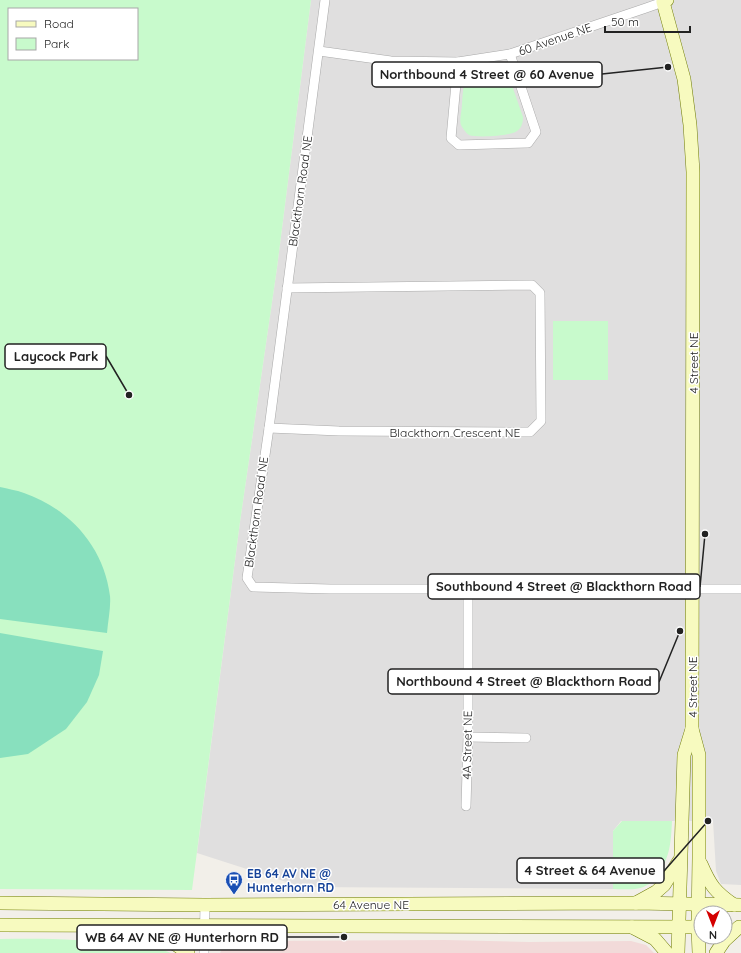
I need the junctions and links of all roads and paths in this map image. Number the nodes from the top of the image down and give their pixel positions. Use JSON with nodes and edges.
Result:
{"nodes":[{"id":1,"x":325,"y":0,"type":"edge"},
{"id":2,"x":664,"y":0,"type":"edge"},
{"id":3,"x":319,"y":51,"type":"junction"},
{"id":4,"x":510,"y":54,"type":"junction"},
{"id":5,"x":458,"y":62,"type":"junction"},
{"id":6,"x":287,"y":288,"type":"junction"},
{"id":7,"x":269,"y":428,"type":"junction"},
{"id":8,"x":693,"y":588,"type":"junction"},
{"id":9,"x":468,"y":589,"type":"junction"},
{"id":10,"x":741,"y":589,"type":"edge"},
{"id":11,"x":692,"y":729,"type":"junction"},
{"id":12,"x":468,"y":737,"type":"junction"},
{"id":13,"x":526,"y":738,"type":"dead end"},
{"id":14,"x":466,"y":806,"type":"dead end"},
{"id":15,"x":699,"y":858,"type":"junction"},
{"id":16,"x":680,"y":859,"type":"junction"},
{"id":17,"x":0,"y":903,"type":"edge"},
{"id":18,"x":636,"y":903,"type":"junction"},
{"id":19,"x":679,"y":904,"type":"junction"},
{"id":20,"x":698,"y":904,"type":"junction"},
{"id":21,"x":205,"y":905,"type":"junction"},
{"id":22,"x":738,"y":905,"type":"edge"},
{"id":23,"x":0,"y":925,"type":"edge"},
{"id":24,"x":114,"y":925,"type":"junction"},
{"id":25,"x":204,"y":925,"type":"junction"},
{"id":26,"x":630,"y":926,"type":"junction"},
{"id":27,"x":679,"y":927,"type":"junction"},
{"id":28,"x":693,"y":927,"type":"edge"},
{"id":29,"x":740,"y":927,"type":"edge"},
{"id":30,"x":188,"y":953,"type":"edge"},
{"id":31,"x":204,"y":953,"type":"edge"},
{"id":32,"x":667,"y":953,"type":"edge"},
{"id":33,"x":678,"y":953,"type":"edge"},
{"id":34,"x":716,"y":953,"type":"edge"}],
"edges":[{"from":1,"to":3,"type":"street","name":"Blackthorn Road NE"},
{"from":2,"to":4,"type":"street","name":"60 Avenue NE"},
{"from":2,"to":8,"type":"main road","name":"4 Street NE"},
{"from":3,"to":5,"type":"street","name":"60 Avenue NE"},
{"from":3,"to":6,"type":"street","name":"Blackthorn Road NE"},
{"from":4,"to":5,"type":"street","name":"60 Avenue NE"},
{"from":4,"to":5,"type":"street"},
{"from":6,"to":7,"type":"street","name":"Blackthorn Road NE"},
{"from":6,"to":7,"type":"street","name":"Blackthorn Crescent NE"},
{"from":7,"to":9,"type":"street","name":"Blackthorn Road NE"},
{"from":8,"to":9,"type":"street","name":"Blackthorn Road NE"},
{"from":8,"to":10,"type":"street","name":"Blackthorn Road NE"},
{"from":8,"to":11,"type":"main road","name":"4 Street NE"},
{"from":9,"to":12,"type":"street","name":"4A Street NE"},
{"from":11,"to":15,"type":"main road","name":"4 Street NE"},
{"from":11,"to":16,"type":"main road","name":"4 Street NE"},
{"from":12,"to":13,"type":"street"},
{"from":12,"to":14,"type":"street","name":"4A Street NE"},
{"from":15,"to":20,"type":"main road","name":"4 Street NE"},
{"from":15,"to":22,"type":"main road"},
{"from":16,"to":18,"type":"main road"},
{"from":16,"to":19,"type":"main road","name":"4 Street NE"},
{"from":17,"to":21,"type":"main road","name":"64 Avenue NE"},
{"from":18,"to":19,"type":"main road","name":"64 Avenue NE"},
{"from":18,"to":21,"type":"main road","name":"64 Avenue NE"},
{"from":19,"to":20,"type":"main road","name":"64 Avenue NE"},
{"from":19,"to":27,"type":"main road","name":"4 Street NE"},
{"from":20,"to":22,"type":"main road","name":"64 Avenue NE"},
{"from":21,"to":25,"type":"street"},
{"from":23,"to":24,"type":"main road","name":"64 Avenue NE"},
{"from":24,"to":25,"type":"main road","name":"64 Avenue NE"},
{"from":24,"to":30,"type":"main road"},
{"from":25,"to":26,"type":"main road","name":"64 Avenue NE"},
{"from":25,"to":31,"type":"street"},
{"from":26,"to":27,"type":"main road","name":"64 Avenue NE"},
{"from":26,"to":32,"type":"main road"},
{"from":27,"to":28,"type":"main road","name":"64 Avenue NE"},
{"from":27,"to":33,"type":"main road","name":"4 Street NE"},
{"from":29,"to":34,"type":"main road"}]}
